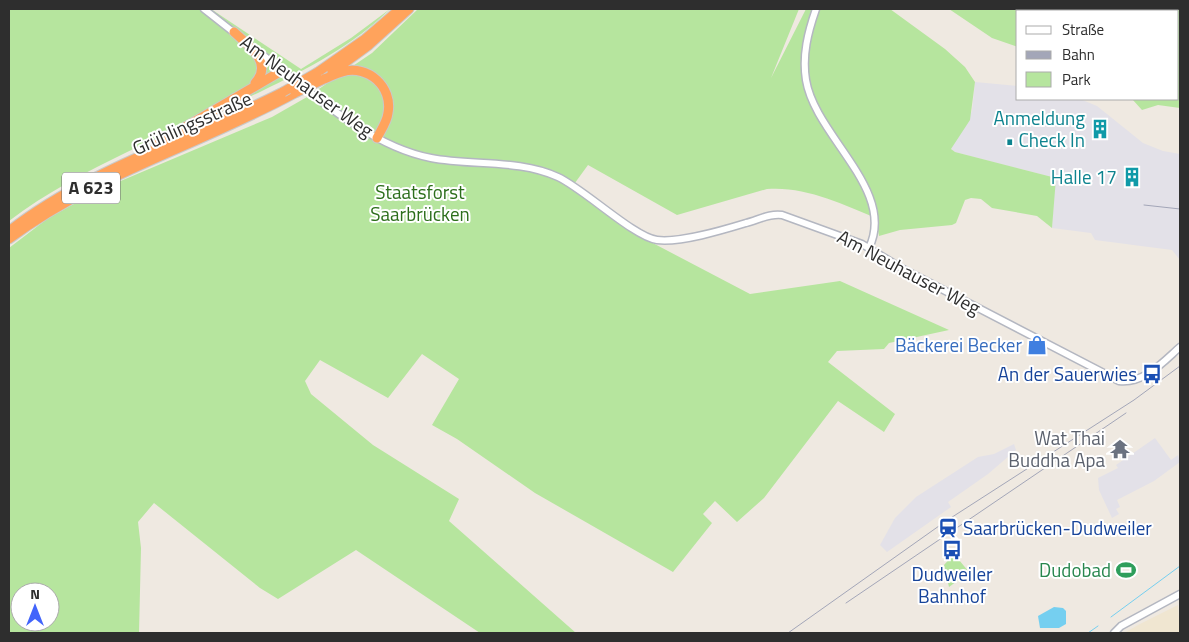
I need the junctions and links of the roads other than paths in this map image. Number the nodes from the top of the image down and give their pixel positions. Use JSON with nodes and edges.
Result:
{"nodes":[{"id":1,"x":204,"y":9,"type":"edge"},
{"id":2,"x":400,"y":9,"type":"edge"},
{"id":3,"x":409,"y":9,"type":"edge"},
{"id":4,"x":816,"y":9,"type":"edge"},
{"id":5,"x":234,"y":32,"type":"junction"},
{"id":6,"x":283,"y":70,"type":"junction"},
{"id":7,"x":321,"y":76,"type":"junction"},
{"id":8,"x":249,"y":88,"type":"junction"},
{"id":9,"x":284,"y":95,"type":"junction"},
{"id":10,"x":377,"y":138,"type":"junction"},
{"id":11,"x":129,"y":161,"type":"junction"},
{"id":12,"x":9,"y":231,"type":"edge"},
{"id":13,"x":9,"y":239,"type":"edge"},
{"id":14,"x":869,"y":248,"type":"junction"},
{"id":15,"x":1180,"y":347,"type":"edge"},
{"id":16,"x":1180,"y":594,"type":"edge"},
{"id":17,"x":1180,"y":599,"type":"edge"},
{"id":18,"x":1118,"y":631,"type":"edge"}],
"edges":[{"from":1,"to":5,"type":"street","name":"Am Neuhauser Weg"},
{"from":2,"to":7,"type":"highway","number":"A 623"},
{"from":3,"to":7,"type":"highway","number":"A 623"},
{"from":4,"to":14,"type":"street"},
{"from":5,"to":6,"type":"street","name":"Am Neuhauser Weg"},
{"from":5,"to":8,"type":"highway"},
{"from":6,"to":8,"type":"highway"},
{"from":6,"to":10,"type":"street","name":"Am Neuhauser Weg"},
{"from":7,"to":9,"type":"highway","number":"A 623","bridge":true},
{"from":7,"to":9,"type":"highway","number":"A 623","bridge":true},
{"from":7,"to":10,"type":"highway"},
{"from":8,"to":11,"type":"highway"},
{"from":9,"to":11,"type":"highway","number":"A 623"},
{"from":9,"to":13,"type":"highway","name":"Grühlingsstraße","number":"A 623"},
{"from":10,"to":14,"type":"street","name":"Am Neuhauser Weg"},
{"from":11,"to":12,"type":"highway","number":"A 623"},
{"from":14,"to":15,"type":"street","name":"Am Neuhauser Weg"},
{"from":16,"to":18,"type":"street"},
{"from":17,"to":18,"type":"street"}]}
